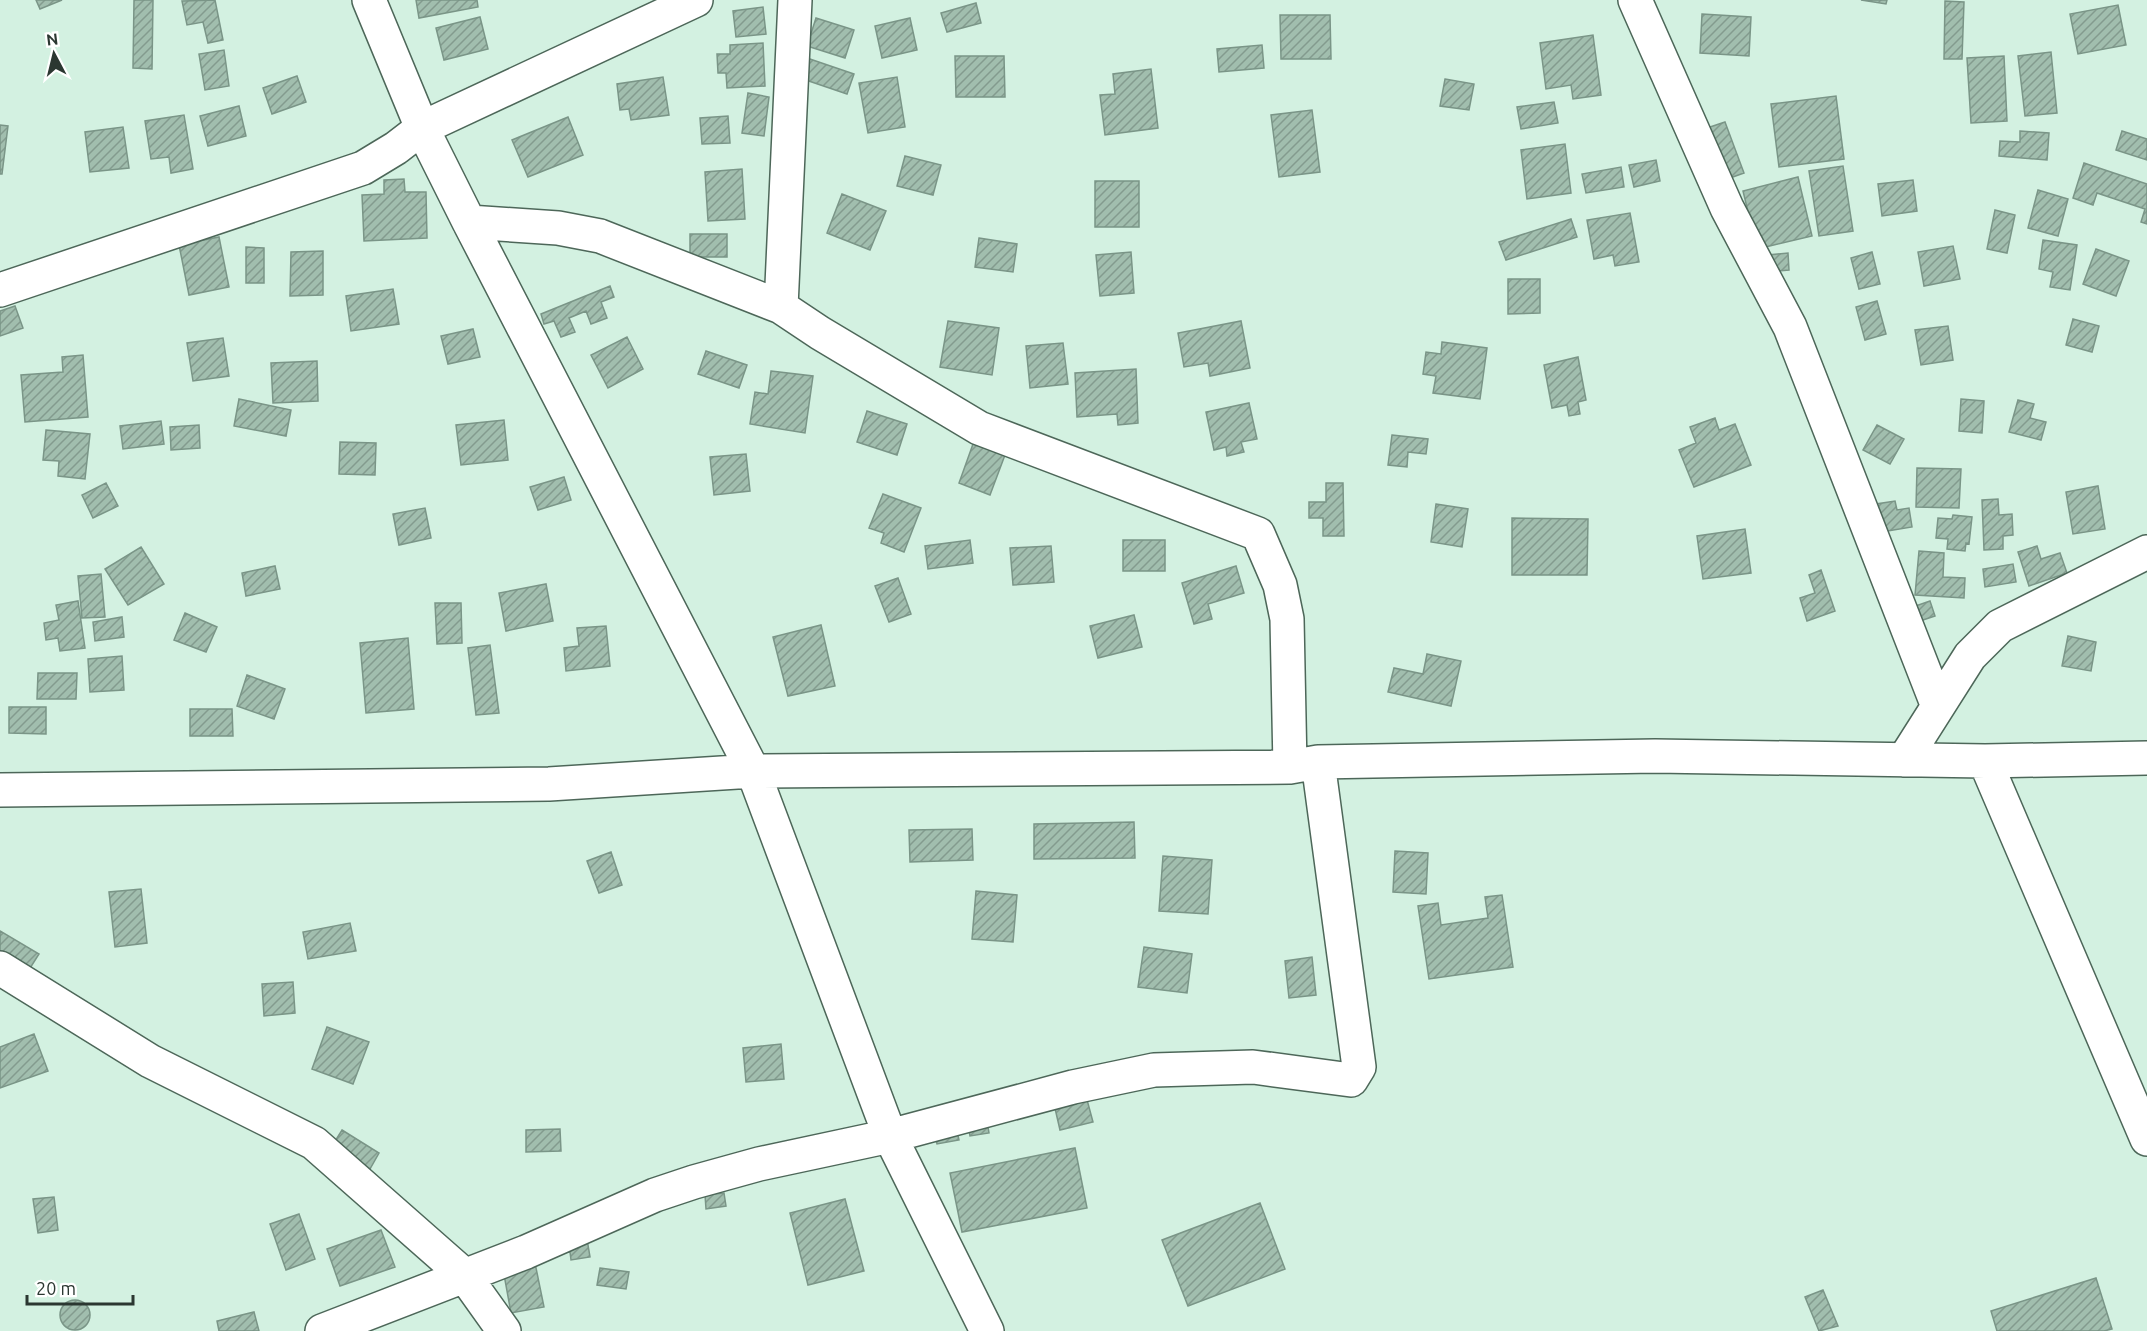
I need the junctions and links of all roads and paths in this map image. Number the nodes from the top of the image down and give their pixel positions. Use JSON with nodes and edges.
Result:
{"nodes":[{"id":1,"x":369,"y":0,"type":"edge"},
{"id":2,"x":696,"y":0,"type":"edge"},
{"id":3,"x":795,"y":0,"type":"edge"},
{"id":4,"x":1635,"y":0,"type":"edge"},
{"id":5,"x":422,"y":128,"type":"junction"},
{"id":6,"x":469,"y":222,"type":"junction"},
{"id":7,"x":0,"y":290,"type":"edge"},
{"id":8,"x":781,"y":307,"type":"junction"},
{"id":9,"x":2147,"y":552,"type":"edge"},
{"id":10,"x":1938,"y":704,"type":"junction"},
{"id":11,"x":2147,"y":758,"type":"edge"},
{"id":12,"x":1904,"y":760,"type":"junction"},
{"id":13,"x":1985,"y":761,"type":"junction"},
{"id":14,"x":1304,"y":765,"type":"junction"},
{"id":15,"x":753,"y":771,"type":"junction"},
{"id":16,"x":0,"y":790,"type":"edge"},
{"id":17,"x":0,"y":968,"type":"edge"},
{"id":18,"x":890,"y":1136,"type":"junction"},
{"id":19,"x":2147,"y":1139,"type":"edge"},
{"id":20,"x":464,"y":1275,"type":"junction"},
{"id":21,"x":322,"y":1331,"type":"edge"},
{"id":22,"x":504,"y":1331,"type":"edge"},
{"id":23,"x":987,"y":1331,"type":"edge"}],
"edges":[{"from":1,"to":5,"type":"street"},
{"from":2,"to":5,"type":"street"},
{"from":3,"to":8,"type":"street"},
{"from":4,"to":10,"type":"street"},
{"from":5,"to":6,"type":"street"},
{"from":5,"to":7,"type":"street"},
{"from":6,"to":8,"type":"street"},
{"from":6,"to":15,"type":"street"},
{"from":8,"to":14,"type":"street"},
{"from":9,"to":10,"type":"street"},
{"from":10,"to":12,"type":"street"},
{"from":11,"to":13,"type":"street"},
{"from":12,"to":13,"type":"street"},
{"from":12,"to":14,"type":"street"},
{"from":13,"to":19,"type":"street"},
{"from":14,"to":15,"type":"street"},
{"from":14,"to":18,"type":"street"},
{"from":15,"to":16,"type":"street"},
{"from":15,"to":18,"type":"street"},
{"from":17,"to":20,"type":"street"},
{"from":18,"to":20,"type":"street"},
{"from":18,"to":23,"type":"street"},
{"from":20,"to":21,"type":"street"},
{"from":20,"to":22,"type":"street"}]}
